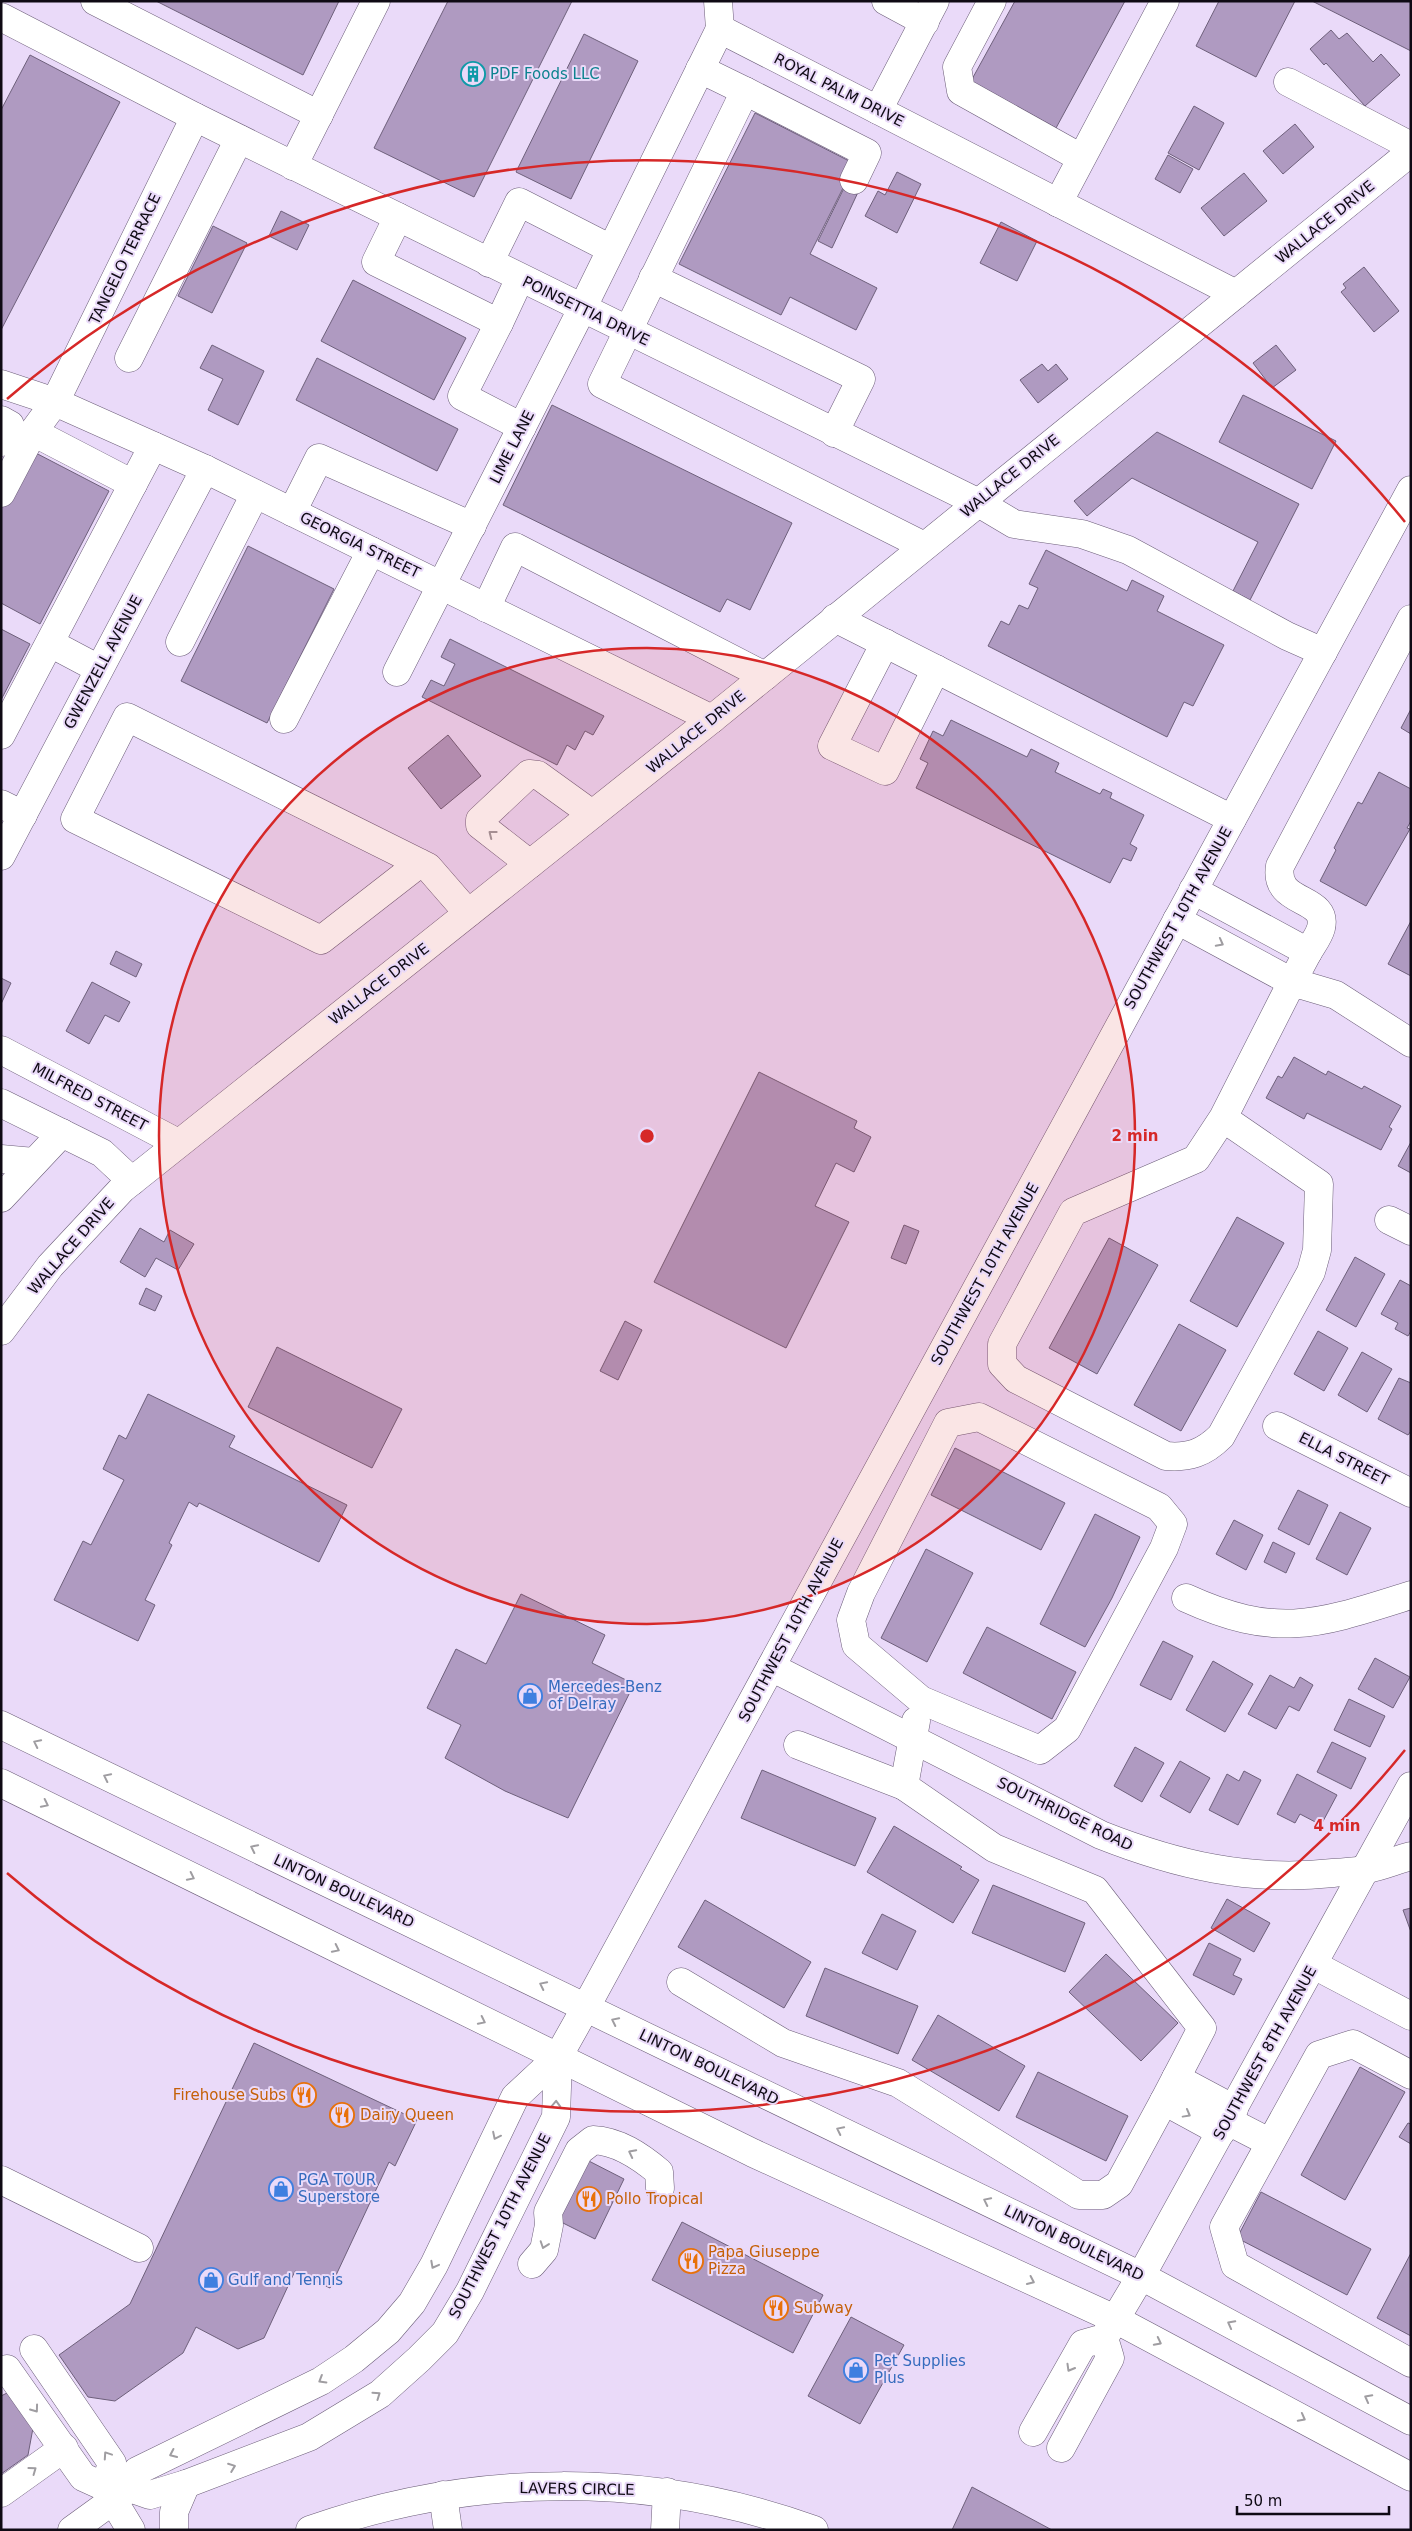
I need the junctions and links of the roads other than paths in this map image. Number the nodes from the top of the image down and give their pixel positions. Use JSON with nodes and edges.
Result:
{"nodes":[{"id":1,"x":95,"y":1,"type":"edge"},
{"id":2,"x":376,"y":1,"type":"edge"},
{"id":3,"x":718,"y":1,"type":"edge"},
{"id":4,"x":886,"y":1,"type":"edge"},
{"id":5,"x":992,"y":1,"type":"edge"},
{"id":6,"x":1165,"y":1,"type":"edge"},
{"id":7,"x":930,"y":12,"type":"edge"},
{"id":8,"x":1,"y":17,"type":"edge"},
{"id":9,"x":720,"y":29,"type":"junction"},
{"id":10,"x":700,"y":69,"type":"junction"},
{"id":11,"x":1288,"y":82,"type":"dead end"},
{"id":12,"x":745,"y":91,"type":"junction"},
{"id":13,"x":878,"y":110,"type":"junction"},
{"id":14,"x":319,"y":115,"type":"junction"},
{"id":15,"x":195,"y":117,"type":"junction"},
{"id":16,"x":239,"y":139,"type":"junction"},
{"id":17,"x":1411,"y":146,"type":"edge"},
{"id":18,"x":1411,"y":152,"type":"edge"},
{"id":19,"x":1082,"y":158,"type":"junction"},
{"id":20,"x":294,"y":166,"type":"junction"},
{"id":21,"x":854,"y":180,"type":"dead end"},
{"id":22,"x":1058,"y":203,"type":"junction"},
{"id":23,"x":398,"y":217,"type":"junction"},
{"id":24,"x":611,"y":249,"type":"junction"},
{"id":25,"x":489,"y":262,"type":"junction"},
{"id":26,"x":520,"y":278,"type":"junction"},
{"id":27,"x":653,"y":278,"type":"junction"},
{"id":28,"x":1236,"y":294,"type":"junction"},
{"id":29,"x":582,"y":309,"type":"junction"},
{"id":30,"x":499,"y":323,"type":"junction"},
{"id":31,"x":627,"y":331,"type":"junction"},
{"id":32,"x":129,"y":358,"type":"dead end"},
{"id":33,"x":1,"y":384,"type":"edge"},
{"id":34,"x":55,"y":402,"type":"junction"},
{"id":35,"x":1,"y":420,"type":"edge"},
{"id":36,"x":522,"y":427,"type":"junction"},
{"id":37,"x":33,"y":432,"type":"junction"},
{"id":38,"x":834,"y":432,"type":"junction"},
{"id":39,"x":1,"y":442,"type":"edge"},
{"id":40,"x":153,"y":446,"type":"junction"},
{"id":41,"x":205,"y":469,"type":"junction"},
{"id":42,"x":133,"y":484,"type":"junction"},
{"id":43,"x":1411,"y":490,"type":"edge"},
{"id":44,"x":1,"y":493,"type":"edge"},
{"id":45,"x":256,"y":494,"type":"junction"},
{"id":46,"x":978,"y":502,"type":"junction"},
{"id":47,"x":292,"y":512,"type":"junction"},
{"id":48,"x":472,"y":526,"type":"junction"},
{"id":49,"x":924,"y":546,"type":"junction"},
{"id":50,"x":371,"y":551,"type":"junction"},
{"id":51,"x":442,"y":586,"type":"junction"},
{"id":52,"x":486,"y":608,"type":"junction"},
{"id":53,"x":836,"y":618,"type":"junction"},
{"id":54,"x":1411,"y":619,"type":"edge"},
{"id":55,"x":180,"y":642,"type":"dead end"},
{"id":56,"x":50,"y":643,"type":"junction"},
{"id":57,"x":885,"y":643,"type":"junction"},
{"id":58,"x":1323,"y":652,"type":"junction"},
{"id":59,"x":99,"y":669,"type":"junction"},
{"id":60,"x":936,"y":669,"type":"junction"},
{"id":61,"x":397,"y":672,"type":"dead end"},
{"id":62,"x":765,"y":676,"type":"junction"},
{"id":63,"x":284,"y":719,"type":"dead end"},
{"id":64,"x":712,"y":719,"type":"junction"},
{"id":65,"x":1,"y":735,"type":"edge"},
{"id":66,"x":12,"y":810,"type":"edge"},
{"id":67,"x":592,"y":814,"type":"junction"},
{"id":68,"x":1232,"y":819,"type":"junction"},
{"id":69,"x":1,"y":856,"type":"edge"},
{"id":70,"x":420,"y":863,"type":"junction"},
{"id":71,"x":530,"y":864,"type":"junction"},
{"id":72,"x":1193,"y":890,"type":"junction"},
{"id":73,"x":468,"y":913,"type":"junction"},
{"id":74,"x":1177,"y":920,"type":"junction"},
{"id":75,"x":1308,"y":952,"type":"junction"},
{"id":76,"x":1292,"y":982,"type":"junction"},
{"id":77,"x":1411,"y":1043,"type":"edge"},
{"id":78,"x":1,"y":1050,"type":"edge"},
{"id":79,"x":1,"y":1103,"type":"edge"},
{"id":80,"x":1223,"y":1118,"type":"junction"},
{"id":81,"x":62,"y":1133,"type":"junction"},
{"id":82,"x":178,"y":1143,"type":"junction"},
{"id":83,"x":1,"y":1160,"type":"edge"},
{"id":84,"x":34,"y":1162,"type":"junction"},
{"id":85,"x":132,"y":1181,"type":"junction"},
{"id":86,"x":1,"y":1198,"type":"edge"},
{"id":87,"x":1,"y":1331,"type":"edge"},
{"id":88,"x":1277,"y":1426,"type":"dead end"},
{"id":89,"x":1411,"y":1493,"type":"edge"},
{"id":90,"x":1411,"y":1595,"type":"edge"},
{"id":91,"x":1186,"y":1598,"type":"dead end"},
{"id":92,"x":771,"y":1667,"type":"junction"},
{"id":93,"x":921,"y":1700,"type":"junction"},
{"id":94,"x":1,"y":1725,"type":"edge"},
{"id":95,"x":913,"y":1738,"type":"junction"},
{"id":96,"x":798,"y":1745,"type":"dead end"},
{"id":97,"x":1,"y":1783,"type":"edge"},
{"id":98,"x":904,"y":1786,"type":"junction"},
{"id":99,"x":1411,"y":1786,"type":"edge"},
{"id":100,"x":1411,"y":1856,"type":"edge"},
{"id":101,"x":1366,"y":1870,"type":"junction"},
{"id":102,"x":1314,"y":1965,"type":"junction"},
{"id":103,"x":681,"y":1982,"type":"dead end"},
{"id":104,"x":586,"y":2007,"type":"junction"},
{"id":105,"x":1411,"y":2016,"type":"edge"},
{"id":106,"x":558,"y":2058,"type":"junction"},
{"id":107,"x":1411,"y":2075,"type":"edge"},
{"id":108,"x":1170,"y":2090,"type":"junction"},
{"id":109,"x":1228,"y":2121,"type":"junction"},
{"id":110,"x":1269,"y":2142,"type":"junction"},
{"id":111,"x":1,"y":2180,"type":"edge"},
{"id":112,"x":660,"y":2188,"type":"dead end"},
{"id":113,"x":139,"y":2248,"type":"dead end"},
{"id":114,"x":532,"y":2264,"type":"dead end"},
{"id":115,"x":1141,"y":2276,"type":"junction"},
{"id":116,"x":1110,"y":2329,"type":"junction"},
{"id":117,"x":34,"y":2349,"type":"dead end"},
{"id":118,"x":1411,"y":2363,"type":"edge"},
{"id":119,"x":6,"y":2369,"type":"dead end"},
{"id":120,"x":1411,"y":2421,"type":"edge"},
{"id":121,"x":1033,"y":2432,"type":"dead end"},
{"id":122,"x":64,"y":2448,"type":"junction"},
{"id":123,"x":1061,"y":2448,"type":"dead end"},
{"id":124,"x":1411,"y":2477,"type":"edge"},
{"id":125,"x":186,"y":2484,"type":"junction"},
{"id":126,"x":116,"y":2491,"type":"junction"},
{"id":127,"x":667,"y":2492,"type":"junction"},
{"id":128,"x":1,"y":2493,"type":"edge"},
{"id":129,"x":443,"y":2495,"type":"junction"},
{"id":130,"x":72,"y":2530,"type":"edge"},
{"id":131,"x":131,"y":2530,"type":"edge"},
{"id":132,"x":174,"y":2530,"type":"edge"},
{"id":133,"x":310,"y":2530,"type":"edge"},
{"id":134,"x":448,"y":2530,"type":"edge"},
{"id":135,"x":665,"y":2530,"type":"edge"},
{"id":136,"x":814,"y":2530,"type":"edge"}],
"edges":[{"from":1,"to":14,"type":"street"},
{"from":2,"to":14,"type":"street"},
{"from":3,"to":9,"type":"street"},
{"from":4,"to":7,"type":"street"},
{"from":5,"to":19,"type":"street"},
{"from":6,"to":19,"type":"street"},
{"from":7,"to":13,"type":"street"},
{"from":8,"to":15,"type":"street","name":"POINSETTIA DRIVE"},
{"from":9,"to":10,"type":"street"},
{"from":9,"to":13,"type":"street","name":"ROYAL PALM DRIVE"},
{"from":10,"to":12,"type":"street"},
{"from":10,"to":24,"type":"street"},
{"from":11,"to":17,"type":"street"},
{"from":12,"to":21,"type":"street"},
{"from":12,"to":27,"type":"street"},
{"from":13,"to":22,"type":"street","name":"ROYAL PALM DRIVE"},
{"from":14,"to":20,"type":"street"},
{"from":15,"to":16,"type":"street","name":"POINSETTIA DRIVE"},
{"from":15,"to":34,"type":"street","name":"TANGELO TERRACE"},
{"from":16,"to":20,"type":"street","name":"POINSETTIA DRIVE"},
{"from":16,"to":32,"type":"street"},
{"from":18,"to":28,"type":"street","name":"WALLACE DRIVE"},
{"from":19,"to":22,"type":"street"},
{"from":20,"to":23,"type":"street","name":"POINSETTIA DRIVE"},
{"from":22,"to":28,"type":"street","name":"ROYAL PALM DRIVE"},
{"from":23,"to":25,"type":"street","name":"POINSETTIA DRIVE"},
{"from":23,"to":30,"type":"street"},
{"from":24,"to":25,"type":"street"},
{"from":24,"to":29,"type":"street"},
{"from":25,"to":26,"type":"street","name":"POINSETTIA DRIVE"},
{"from":26,"to":29,"type":"street","name":"POINSETTIA DRIVE"},
{"from":26,"to":30,"type":"street"},
{"from":27,"to":31,"type":"street"},
{"from":27,"to":38,"type":"street"},
{"from":28,"to":46,"type":"street","name":"WALLACE DRIVE"},
{"from":29,"to":31,"type":"street","name":"POINSETTIA DRIVE"},
{"from":29,"to":36,"type":"street","name":"LIME LANE"},
{"from":30,"to":36,"type":"street"},
{"from":31,"to":38,"type":"street","name":"POINSETTIA DRIVE"},
{"from":31,"to":49,"type":"street"},
{"from":33,"to":34,"type":"street","name":"GEORGIA STREET"},
{"from":34,"to":37,"type":"street","name":"TANGELO TERRACE"},
{"from":34,"to":40,"type":"street","name":"GEORGIA STREET"},
{"from":35,"to":39,"type":"street"},
{"from":36,"to":48,"type":"street","name":"LIME LANE"},
{"from":37,"to":42,"type":"street"},
{"from":37,"to":44,"type":"street","name":"TANGELO TERRACE"},
{"from":38,"to":46,"type":"street","name":"POINSETTIA DRIVE"},
{"from":40,"to":41,"type":"street","name":"GEORGIA STREET"},
{"from":40,"to":42,"type":"street"},
{"from":41,"to":45,"type":"street","name":"GEORGIA STREET"},
{"from":41,"to":59,"type":"street","name":"GWENZELL AVENUE"},
{"from":42,"to":56,"type":"street"},
{"from":43,"to":58,"type":"street","name":"SOUTHWEST 10TH AVENUE"},
{"from":45,"to":47,"type":"street","name":"GEORGIA STREET"},
{"from":45,"to":55,"type":"street"},
{"from":46,"to":49,"type":"street","name":"WALLACE DRIVE"},
{"from":46,"to":58,"type":"street","name":"POINSETTIA DRIVE"},
{"from":47,"to":48,"type":"street"},
{"from":47,"to":50,"type":"street","name":"GEORGIA STREET"},
{"from":48,"to":51,"type":"street","name":"LIME LANE"},
{"from":49,"to":53,"type":"street","name":"WALLACE DRIVE"},
{"from":50,"to":51,"type":"street","name":"GEORGIA STREET"},
{"from":50,"to":63,"type":"street"},
{"from":51,"to":52,"type":"street","name":"GEORGIA STREET"},
{"from":51,"to":61,"type":"street","name":"LIME LANE"},
{"from":52,"to":62,"type":"street"},
{"from":52,"to":64,"type":"street","name":"GEORGIA STREET"},
{"from":53,"to":57,"type":"street"},
{"from":53,"to":62,"type":"street","name":"WALLACE DRIVE"},
{"from":54,"to":75,"type":"street"},
{"from":56,"to":59,"type":"street"},
{"from":56,"to":65,"type":"street"},
{"from":57,"to":60,"type":"street"},
{"from":57,"to":60,"type":"street"},
{"from":58,"to":68,"type":"street","name":"SOUTHWEST 10TH AVENUE"},
{"from":59,"to":66,"type":"street","name":"GWENZELL AVENUE"},
{"from":60,"to":68,"type":"street"},
{"from":62,"to":64,"type":"street","name":"WALLACE DRIVE"},
{"from":64,"to":67,"type":"street","name":"WALLACE DRIVE"},
{"from":66,"to":69,"type":"street","name":"GWENZELL AVENUE"},
{"from":67,"to":71,"type":"street","name":"WALLACE DRIVE"},
{"from":71,"to":67,"type":"street","one_way":true},
{"from":68,"to":72,"type":"street","name":"SOUTHWEST 10TH AVENUE"},
{"from":70,"to":70,"type":"street"},
{"from":70,"to":73,"type":"street"},
{"from":71,"to":73,"type":"street","name":"WALLACE DRIVE"},
{"from":72,"to":74,"type":"street","name":"SOUTHWEST 10TH AVENUE"},
{"from":72,"to":75,"type":"street"},
{"from":73,"to":82,"type":"street","name":"WALLACE DRIVE"},
{"from":74,"to":76,"type":"street","one_way":true},
{"from":74,"to":92,"type":"street","name":"SOUTHWEST 10TH AVENUE"},
{"from":75,"to":76,"type":"street"},
{"from":76,"to":77,"type":"street"},
{"from":76,"to":80,"type":"street"},
{"from":78,"to":82,"type":"street","name":"MILFRED STREET"},
{"from":79,"to":81,"type":"street"},
{"from":80,"to":80,"type":"street"},
{"from":81,"to":84,"type":"street"},
{"from":81,"to":85,"type":"street"},
{"from":82,"to":85,"type":"street","name":"WALLACE DRIVE"},
{"from":83,"to":84,"type":"street"},
{"from":84,"to":86,"type":"street"},
{"from":85,"to":87,"type":"street","name":"WALLACE DRIVE"},
{"from":88,"to":89,"type":"street","name":"ELLA STREET"},
{"from":90,"to":91,"type":"street"},
{"from":92,"to":95,"type":"street","name":"SOUTHRIDGE ROAD"},
{"from":92,"to":104,"type":"street","name":"SOUTHWEST 10TH AVENUE"},
{"from":93,"to":93,"type":"street"},
{"from":93,"to":95,"type":"street"},
{"from":104,"to":94,"type":"street","name":"LINTON BOULEVARD","one_way":true},
{"from":95,"to":98,"type":"street"},
{"from":95,"to":101,"type":"street","name":"SOUTHRIDGE ROAD"},
{"from":96,"to":98,"type":"street"},
{"from":97,"to":106,"type":"street","one_way":true},
{"from":98,"to":108,"type":"street"},
{"from":99,"to":101,"type":"street","name":"SOUTHWEST 8TH AVENUE"},
{"from":100,"to":101,"type":"street","name":"SOUTHRIDGE ROAD"},
{"from":101,"to":102,"type":"street","name":"SOUTHWEST 8TH AVENUE"},
{"from":102,"to":105,"type":"street"},
{"from":102,"to":109,"type":"street","name":"SOUTHWEST 8TH AVENUE"},
{"from":103,"to":108,"type":"street"},
{"from":104,"to":106,"type":"street","name":"SOUTHWEST 10TH AVENUE"},
{"from":115,"to":104,"type":"street","name":"LINTON BOULEVARD","one_way":true},
{"from":106,"to":116,"type":"street","one_way":true},
{"from":125,"to":106,"type":"street","name":"SOUTHWEST 10TH AVENUE","one_way":true},
{"from":106,"to":126,"type":"street","name":"SOUTHWEST 10TH AVENUE","one_way":true},
{"from":107,"to":110,"type":"street"},
{"from":108,"to":109,"type":"street"},
{"from":109,"to":110,"type":"street"},
{"from":109,"to":115,"type":"street","name":"SOUTHWEST 8TH AVENUE"},
{"from":110,"to":118,"type":"street"},
{"from":111,"to":113,"type":"street"},
{"from":112,"to":114,"type":"street","one_way":true},
{"from":115,"to":116,"type":"street","name":"SOUTHWEST 8TH AVENUE"},
{"from":120,"to":115,"type":"street","name":"LINTON BOULEVARD","one_way":true},
{"from":116,"to":121,"type":"street","one_way":true},
{"from":116,"to":123,"type":"street"},
{"from":116,"to":124,"type":"street","one_way":true},
{"from":126,"to":117,"type":"street","one_way":true},
{"from":119,"to":122,"type":"street","one_way":true},
{"from":122,"to":126,"type":"street"},
{"from":128,"to":122,"type":"street","one_way":true},
{"from":125,"to":126,"type":"street","name":"SOUTHWEST 10TH AVENUE"},
{"from":125,"to":132,"type":"street"},
{"from":126,"to":130,"type":"street","name":"SOUTHWEST 10TH AVENUE"},
{"from":126,"to":131,"type":"street"},
{"from":127,"to":129,"type":"street","name":"LAVERS CIRCLE"},
{"from":127,"to":135,"type":"street"},
{"from":127,"to":136,"type":"street","name":"LAVERS CIRCLE"},
{"from":129,"to":133,"type":"street","name":"LAVERS CIRCLE"},
{"from":129,"to":134,"type":"street"}]}
